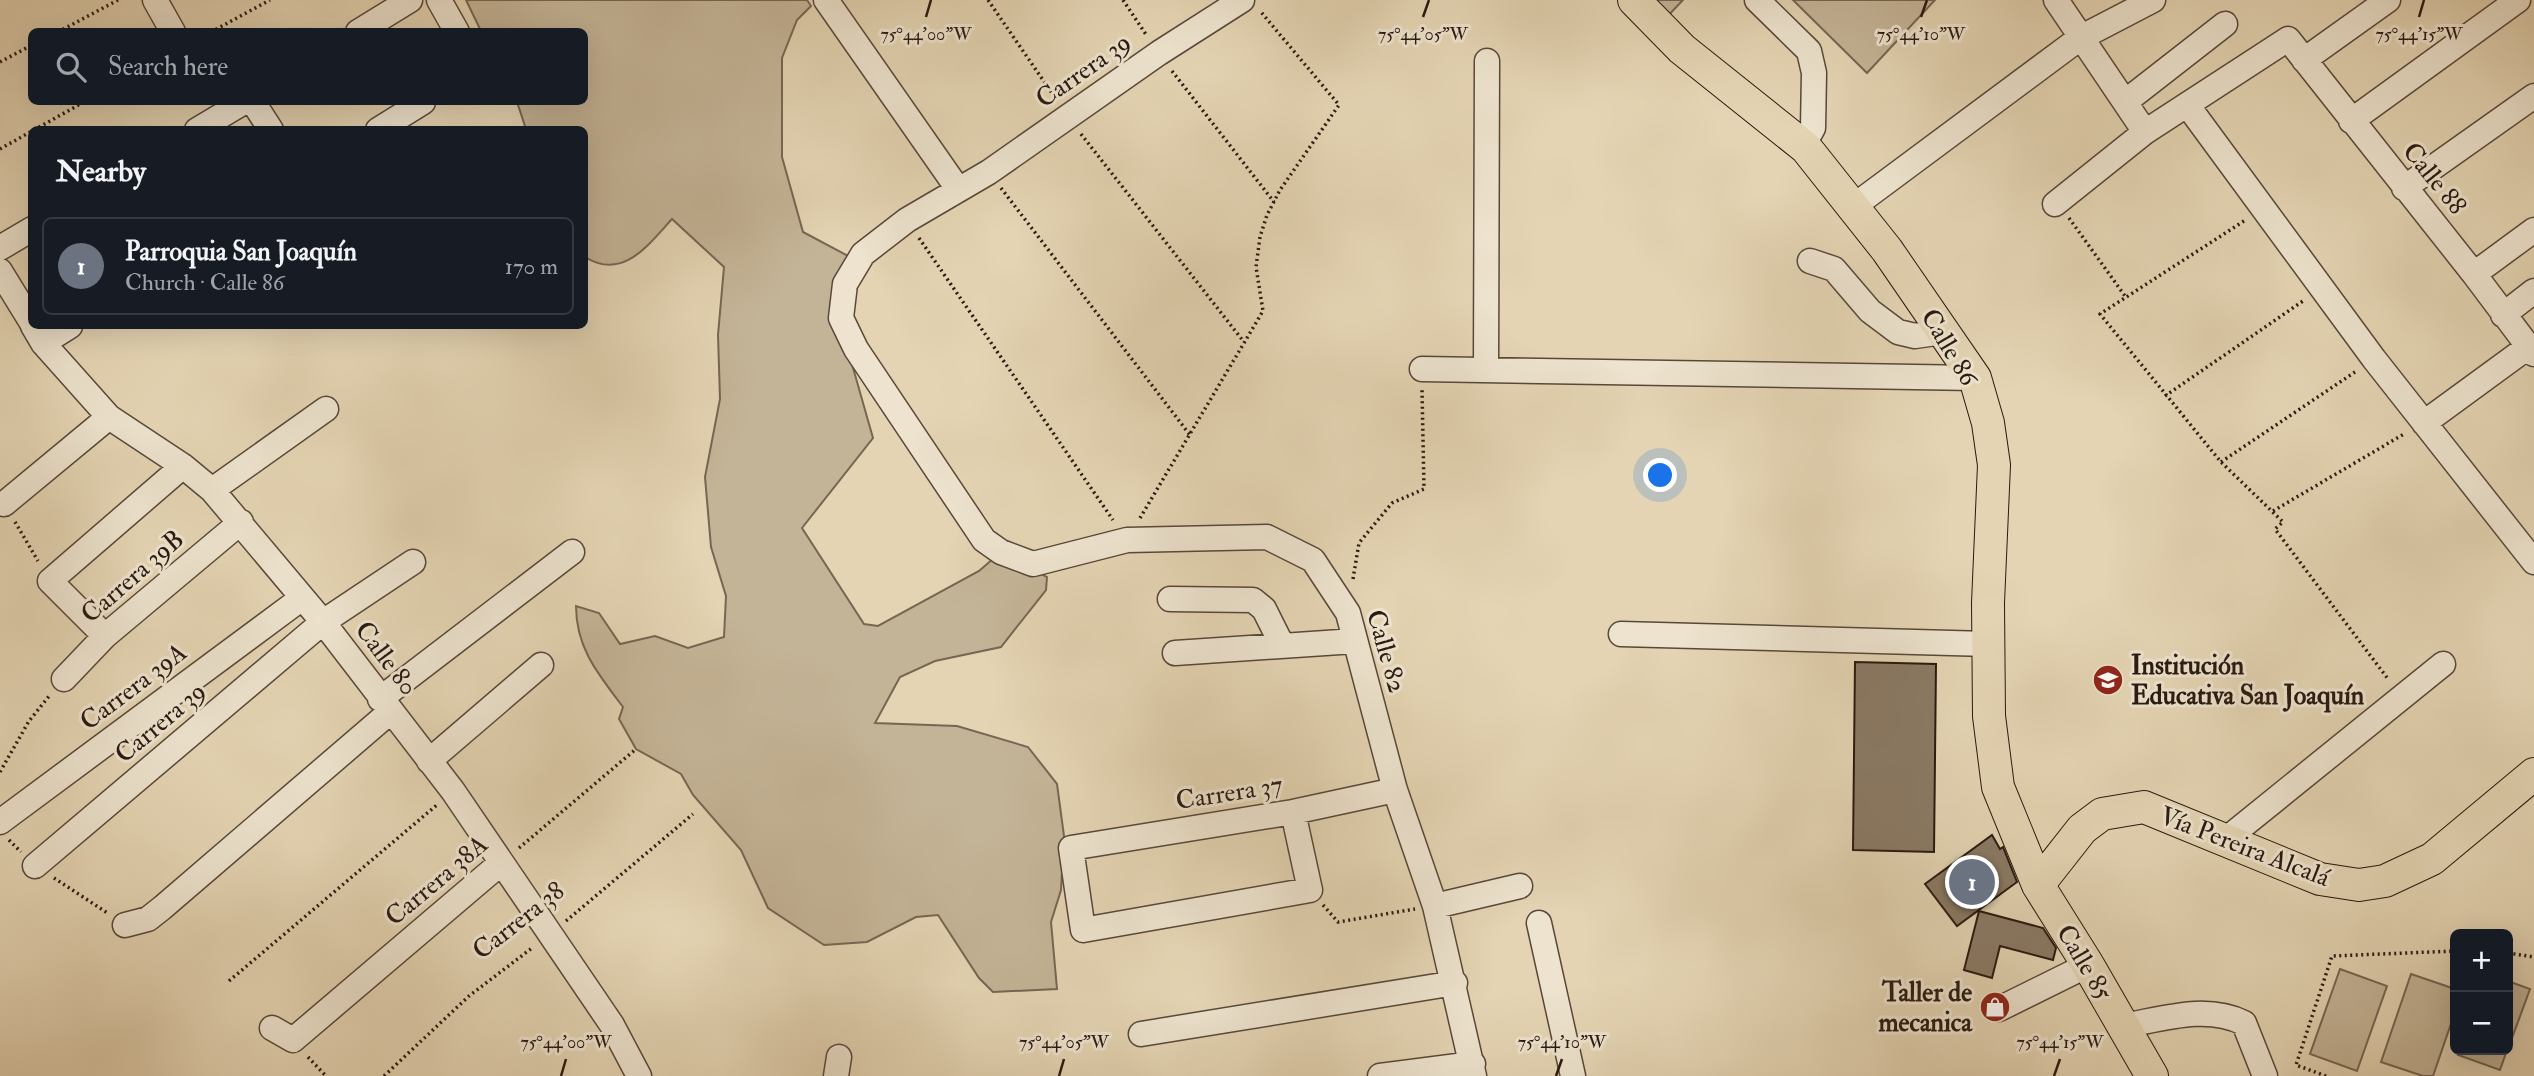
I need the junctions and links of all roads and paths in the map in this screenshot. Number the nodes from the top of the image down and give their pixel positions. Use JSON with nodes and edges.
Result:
{"nodes":[{"id":1,"x":118,"y":0,"type":"edge"},
{"id":2,"x":155,"y":0,"type":"edge"},
{"id":3,"x":270,"y":0,"type":"edge"},
{"id":4,"x":410,"y":0,"type":"edge"},
{"id":5,"x":439,"y":0,"type":"edge"},
{"id":6,"x":826,"y":0,"type":"edge"},
{"id":7,"x":988,"y":0,"type":"edge"},
{"id":8,"x":1122,"y":0,"type":"edge"},
{"id":9,"x":1634,"y":0,"type":"edge"},
{"id":10,"x":1757,"y":0,"type":"edge"},
{"id":11,"x":2056,"y":0,"type":"edge"},
{"id":12,"x":2388,"y":0,"type":"edge"},
{"id":13,"x":2518,"y":0,"type":"edge"},
{"id":14,"x":2148,"y":1,"type":"edge"},
{"id":15,"x":1251,"y":5,"type":"edge"},
{"id":16,"x":2225,"y":24,"type":"dead end"},
{"id":17,"x":66,"y":28,"type":"edge"},
{"id":18,"x":171,"y":28,"type":"edge"},
{"id":19,"x":218,"y":28,"type":"edge"},
{"id":20,"x":364,"y":28,"type":"edge"},
{"id":21,"x":455,"y":28,"type":"edge"},
{"id":22,"x":2080,"y":38,"type":"junction"},
{"id":23,"x":28,"y":47,"type":"edge"},
{"id":24,"x":1159,"y":53,"type":"junction"},
{"id":25,"x":2304,"y":60,"type":"junction"},
{"id":26,"x":1488,"y":61,"type":"dead end"},
{"id":27,"x":0,"y":62,"type":"edge"},
{"id":28,"x":2534,"y":96,"type":"edge"},
{"id":29,"x":2125,"y":102,"type":"junction"},
{"id":30,"x":79,"y":105,"type":"edge"},
{"id":31,"x":239,"y":105,"type":"edge"},
{"id":32,"x":255,"y":105,"type":"edge"},
{"id":33,"x":418,"y":105,"type":"edge"},
{"id":34,"x":2188,"y":106,"type":"junction"},
{"id":35,"x":1068,"y":116,"type":"junction"},
{"id":36,"x":2351,"y":121,"type":"junction"},
{"id":37,"x":40,"y":126,"type":"edge"},
{"id":38,"x":204,"y":126,"type":"edge"},
{"id":39,"x":268,"y":126,"type":"edge"},
{"id":40,"x":384,"y":126,"type":"edge"},
{"id":41,"x":2146,"y":132,"type":"junction"},
{"id":42,"x":28,"y":133,"type":"edge"},
{"id":43,"x":1802,"y":146,"type":"junction"},
{"id":44,"x":0,"y":149,"type":"edge"},
{"id":45,"x":989,"y":172,"type":"junction"},
{"id":46,"x":2404,"y":188,"type":"junction"},
{"id":47,"x":958,"y":190,"type":"junction"},
{"id":48,"x":1274,"y":202,"type":"junction"},
{"id":49,"x":2056,"y":203,"type":"joint"},
{"id":50,"x":1854,"y":206,"type":"junction"},
{"id":51,"x":2263,"y":208,"type":"junction"},
{"id":52,"x":907,"y":220,"type":"junction"},
{"id":53,"x":2534,"y":230,"type":"edge"},
{"id":54,"x":28,"y":231,"type":"edge"},
{"id":55,"x":0,"y":248,"type":"edge"},
{"id":56,"x":1810,"y":261,"type":"dead end"},
{"id":57,"x":0,"y":271,"type":"edge"},
{"id":58,"x":2474,"y":274,"type":"junction"},
{"id":59,"x":2322,"y":288,"type":"junction"},
{"id":60,"x":2534,"y":291,"type":"edge"},
{"id":61,"x":2126,"y":296,"type":"junction"},
{"id":62,"x":2503,"y":315,"type":"junction"},
{"id":63,"x":28,"y":317,"type":"edge"},
{"id":64,"x":36,"y":330,"type":"edge"},
{"id":65,"x":1943,"y":332,"type":"junction"},
{"id":66,"x":1244,"y":342,"type":"junction"},
{"id":67,"x":2531,"y":350,"type":"edge"},
{"id":68,"x":2374,"y":359,"type":"junction"},
{"id":69,"x":1486,"y":368,"type":"junction"},
{"id":70,"x":1422,"y":369,"type":"joint"},
{"id":71,"x":1975,"y":378,"type":"junction"},
{"id":72,"x":2165,"y":396,"type":"junction"},
{"id":73,"x":326,"y":409,"type":"dead end"},
{"id":74,"x":108,"y":417,"type":"junction"},
{"id":75,"x":2424,"y":423,"type":"junction"},
{"id":76,"x":1191,"y":435,"type":"junction"},
{"id":77,"x":2221,"y":463,"type":"junction"},
{"id":78,"x":183,"y":466,"type":"junction"},
{"id":79,"x":212,"y":490,"type":"junction"},
{"id":80,"x":5,"y":504,"type":"joint"},
{"id":81,"x":2273,"y":511,"type":"junction"},
{"id":82,"x":242,"y":522,"type":"junction"},
{"id":83,"x":1127,"y":540,"type":"junction"},
{"id":84,"x":572,"y":552,"type":"dead end"},
{"id":85,"x":1001,"y":552,"type":"joint"},
{"id":86,"x":413,"y":562,"type":"dead end"},
{"id":87,"x":2534,"y":562,"type":"edge"},
{"id":88,"x":50,"y":581,"type":"junction"},
{"id":89,"x":302,"y":598,"type":"junction"},
{"id":90,"x":1170,"y":599,"type":"dead end"},
{"id":91,"x":1348,"y":613,"type":"junction"},
{"id":92,"x":323,"y":622,"type":"junction"},
{"id":93,"x":1621,"y":634,"type":"dead end"},
{"id":94,"x":105,"y":636,"type":"junction"},
{"id":95,"x":1355,"y":641,"type":"junction"},
{"id":96,"x":1988,"y":644,"type":"junction"},
{"id":97,"x":1282,"y":646,"type":"junction"},
{"id":98,"x":1175,"y":653,"type":"dead end"},
{"id":99,"x":2443,"y":664,"type":"dead end"},
{"id":100,"x":541,"y":665,"type":"dead end"},
{"id":101,"x":64,"y":679,"type":"joint"},
{"id":102,"x":2402,"y":697,"type":"junction"},
{"id":103,"x":385,"y":706,"type":"junction"},
{"id":104,"x":636,"y":749,"type":"dead end"},
{"id":105,"x":429,"y":761,"type":"junction"},
{"id":106,"x":0,"y":772,"type":"edge"},
{"id":107,"x":2534,"y":774,"type":"edge"},
{"id":108,"x":1395,"y":790,"type":"junction"},
{"id":109,"x":453,"y":792,"type":"junction"},
{"id":110,"x":1293,"y":812,"type":"junction"},
{"id":111,"x":693,"y":814,"type":"dead end"},
{"id":112,"x":0,"y":822,"type":"edge"},
{"id":113,"x":0,"y":831,"type":"edge"},
{"id":114,"x":2224,"y":841,"type":"junction"},
{"id":115,"x":501,"y":863,"type":"junction"},
{"id":116,"x":35,"y":866,"type":"junction"},
{"id":117,"x":1520,"y":886,"type":"dead end"},
{"id":118,"x":2038,"y":886,"type":"junction"},
{"id":119,"x":1435,"y":905,"type":"junction"},
{"id":120,"x":1338,"y":922,"type":"dead end"},
{"id":121,"x":1539,"y":923,"type":"dead end"},
{"id":122,"x":125,"y":925,"type":"joint"},
{"id":123,"x":551,"y":933,"type":"junction"},
{"id":124,"x":2450,"y":951,"type":"edge"},
{"id":125,"x":2513,"y":954,"type":"edge"},
{"id":126,"x":2534,"y":957,"type":"edge"},
{"id":127,"x":2088,"y":964,"type":"junction"},
{"id":128,"x":229,"y":981,"type":"dead end"},
{"id":129,"x":1455,"y":983,"type":"junction"},
{"id":130,"x":1999,"y":1009,"type":"dead end"},
{"id":131,"x":2123,"y":1026,"type":"junction"},
{"id":132,"x":272,"y":1028,"type":"dead end"},
{"id":133,"x":1141,"y":1034,"type":"dead end"},
{"id":134,"x":1474,"y":1070,"type":"edge"},
{"id":135,"x":384,"y":1076,"type":"edge"},
{"id":136,"x":639,"y":1076,"type":"edge"},
{"id":137,"x":1380,"y":1076,"type":"edge"},
{"id":138,"x":1573,"y":1076,"type":"edge"},
{"id":139,"x":2152,"y":1076,"type":"edge"},
{"id":140,"x":2265,"y":1076,"type":"edge"},
{"id":141,"x":2326,"y":1076,"type":"edge"}],
"edges":[{"from":1,"to":17,"type":"path"},
{"from":2,"to":18,"type":"street"},
{"from":3,"to":19,"type":"path"},
{"from":4,"to":20,"type":"street"},
{"from":5,"to":21,"type":"street"},
{"from":6,"to":47,"type":"street"},
{"from":7,"to":35,"type":"path"},
{"from":8,"to":24,"type":"path"},
{"from":9,"to":43,"type":"main road","name":"Calle 86"},
{"from":10,"to":43,"type":"street"},
{"from":11,"to":22,"type":"street"},
{"from":12,"to":25,"type":"street"},
{"from":13,"to":36,"type":"street"},
{"from":14,"to":22,"type":"street"},
{"from":15,"to":24,"type":"street","name":"Carrera 39"},
{"from":15,"to":48,"type":"path"},
{"from":16,"to":29,"type":"street"},
{"from":22,"to":29,"type":"street"},
{"from":22,"to":50,"type":"street"},
{"from":23,"to":27,"type":"path"},
{"from":24,"to":35,"type":"street","name":"Carrera 39"},
{"from":24,"to":48,"type":"path"},
{"from":25,"to":34,"type":"street","name":"Calle 88"},
{"from":25,"to":36,"type":"street","name":"Calle 88"},
{"from":26,"to":69,"type":"street"},
{"from":28,"to":46,"type":"street"},
{"from":29,"to":41,"type":"street"},
{"from":30,"to":37,"type":"path"},
{"from":31,"to":38,"type":"street"},
{"from":32,"to":39,"type":"street"},
{"from":33,"to":40,"type":"street"},
{"from":34,"to":41,"type":"street"},
{"from":34,"to":51,"type":"street"},
{"from":35,"to":45,"type":"street","name":"Carrera 39"},
{"from":35,"to":66,"type":"path"},
{"from":36,"to":46,"type":"street","name":"Calle 88"},
{"from":41,"to":49,"type":"street"},
{"from":42,"to":44,"type":"path"},
{"from":43,"to":50,"type":"main road","name":"Calle 86"},
{"from":45,"to":47,"type":"street","name":"Carrera 39"},
{"from":45,"to":76,"type":"path"},
{"from":46,"to":58,"type":"street","name":"Calle 88"},
{"from":47,"to":52,"type":"street","name":"Carrera 39"},
{"from":48,"to":66,"type":"path"},
{"from":49,"to":61,"type":"path"},
{"from":50,"to":65,"type":"main road","name":"Calle 86"},
{"from":51,"to":59,"type":"street"},
{"from":51,"to":61,"type":"path"},
{"from":52,"to":83,"type":"path"},
{"from":52,"to":85,"type":"street","name":"Carrera 39"},
{"from":53,"to":58,"type":"street"},
{"from":54,"to":55,"type":"street"},
{"from":56,"to":65,"type":"street"},
{"from":57,"to":63,"type":"street","name":"Calle 80"},
{"from":58,"to":62,"type":"street","name":"Calle 88"},
{"from":59,"to":68,"type":"street"},
{"from":59,"to":72,"type":"path"},
{"from":60,"to":62,"type":"street"},
{"from":61,"to":72,"type":"path"},
{"from":62,"to":67,"type":"street","name":"Calle 88"},
{"from":64,"to":74,"type":"street","name":"Calle 80"},
{"from":65,"to":71,"type":"main road","name":"Calle 86"},
{"from":66,"to":76,"type":"path"},
{"from":67,"to":75,"type":"street"},
{"from":68,"to":75,"type":"street"},
{"from":68,"to":77,"type":"path"},
{"from":69,"to":70,"type":"street"},
{"from":69,"to":71,"type":"street"},
{"from":70,"to":91,"type":"path"},
{"from":71,"to":96,"type":"main road","name":"Calle 86"},
{"from":72,"to":77,"type":"path"},
{"from":73,"to":79,"type":"street"},
{"from":74,"to":78,"type":"street","name":"Calle 80"},
{"from":74,"to":80,"type":"street"},
{"from":75,"to":81,"type":"path"},
{"from":75,"to":87,"type":"street"},
{"from":76,"to":83,"type":"path"},
{"from":77,"to":81,"type":"path"},
{"from":78,"to":79,"type":"street","name":"Calle 80"},
{"from":78,"to":88,"type":"street"},
{"from":79,"to":82,"type":"street","name":"Calle 80"},
{"from":80,"to":88,"type":"path"},
{"from":81,"to":102,"type":"path"},
{"from":82,"to":89,"type":"street","name":"Calle 80"},
{"from":82,"to":94,"type":"street","name":"Carrera 39B"},
{"from":83,"to":85,"type":"street","name":"Calle 82"},
{"from":83,"to":91,"type":"street","name":"Calle 82"},
{"from":84,"to":103,"type":"street"},
{"from":86,"to":92,"type":"street","name":"Carrera 39"},
{"from":88,"to":94,"type":"street"},
{"from":89,"to":92,"type":"street","name":"Calle 80"},
{"from":89,"to":112,"type":"street","name":"Carrera 39A"},
{"from":90,"to":97,"type":"street"},
{"from":91,"to":95,"type":"street","name":"Calle 82"},
{"from":92,"to":103,"type":"street","name":"Calle 80"},
{"from":92,"to":116,"type":"street","name":"Carrera 39"},
{"from":93,"to":96,"type":"street"},
{"from":94,"to":101,"type":"street","name":"Carrera 39B"},
{"from":95,"to":97,"type":"street"},
{"from":95,"to":108,"type":"street","name":"Calle 82"},
{"from":96,"to":118,"type":"main road","name":"Calle 86"},
{"from":97,"to":98,"type":"street"},
{"from":99,"to":102,"type":"street"},
{"from":100,"to":105,"type":"street"},
{"from":101,"to":106,"type":"path"},
{"from":102,"to":114,"type":"street"},
{"from":103,"to":105,"type":"street","name":"Calle 80"},
{"from":103,"to":122,"type":"street"},
{"from":104,"to":115,"type":"path","name":"Carrera 38A"},
{"from":105,"to":109,"type":"street","name":"Calle 80"},
{"from":107,"to":114,"type":"main road","name":"Vía Pereira Alcalá"},
{"from":108,"to":110,"type":"street","name":"Carrera 37"},
{"from":108,"to":119,"type":"street","name":"Calle 82"},
{"from":109,"to":115,"type":"street","name":"Calle 80"},
{"from":109,"to":128,"type":"path"},
{"from":110,"to":110,"type":"street","name":"Carrera 37"},
{"from":111,"to":123,"type":"path","name":"Carrera 38"},
{"from":113,"to":116,"type":"path"},
{"from":114,"to":118,"type":"main road","name":"Vía Pereira Alcalá"},
{"from":115,"to":123,"type":"street","name":"Calle 80"},
{"from":115,"to":132,"type":"street","name":"Carrera 38A"},
{"from":116,"to":122,"type":"path"},
{"from":117,"to":119,"type":"street"},
{"from":118,"to":127,"type":"main road","name":"Calle 85"},
{"from":119,"to":120,"type":"path"},
{"from":119,"to":129,"type":"street","name":"Calle 82"},
{"from":121,"to":138,"type":"street"},
{"from":123,"to":135,"type":"path","name":"Carrera 38"},
{"from":123,"to":136,"type":"street","name":"Calle 80"},
{"from":124,"to":141,"type":"path"},
{"from":125,"to":126,"type":"path"},
{"from":127,"to":130,"type":"street"},
{"from":127,"to":131,"type":"main road","name":"Calle 85"},
{"from":129,"to":133,"type":"street"},
{"from":129,"to":134,"type":"street","name":"Calle 82"},
{"from":131,"to":139,"type":"main road","name":"Calle 85"},
{"from":131,"to":140,"type":"street"},
{"from":134,"to":137,"type":"street"}]}
